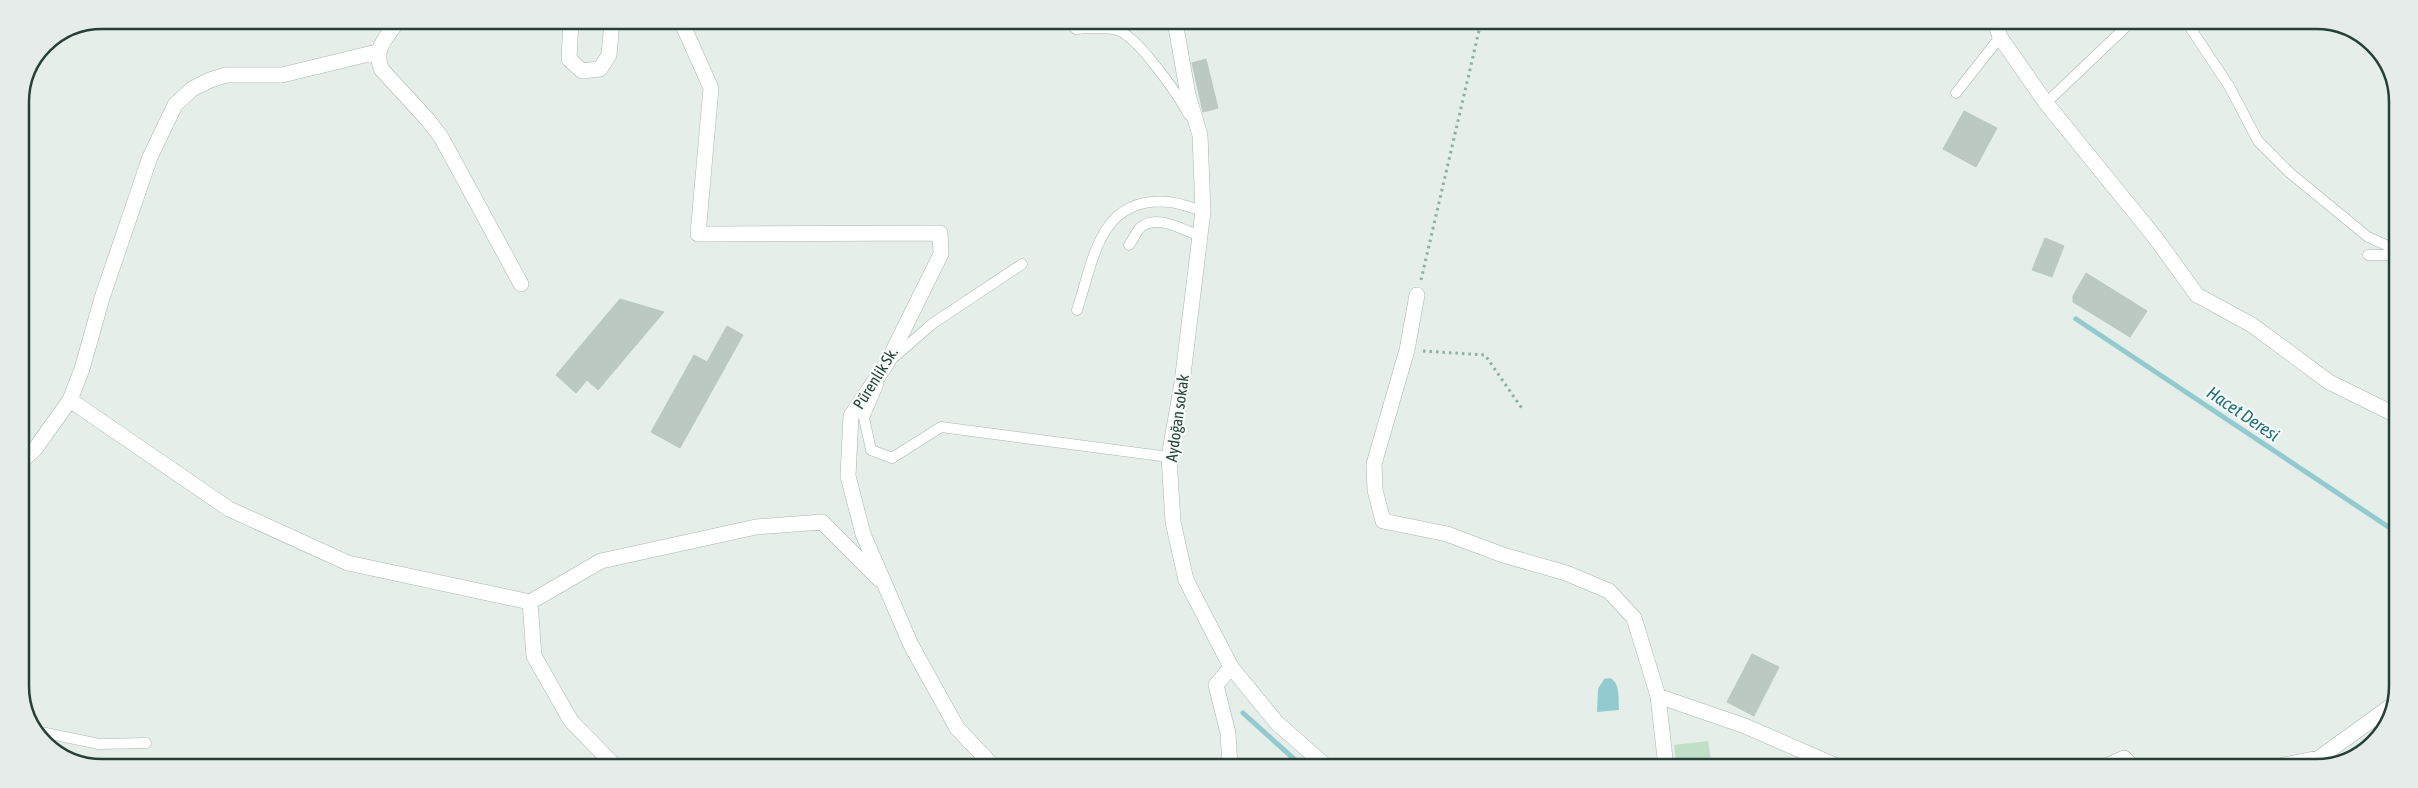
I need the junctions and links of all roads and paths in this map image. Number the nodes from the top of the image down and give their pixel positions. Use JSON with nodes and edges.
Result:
{"nodes":[{"id":1,"x":392,"y":29,"type":"edge"},
{"id":2,"x":571,"y":29,"type":"edge"},
{"id":3,"x":612,"y":29,"type":"edge"},
{"id":4,"x":685,"y":29,"type":"edge"},
{"id":5,"x":1112,"y":29,"type":"edge"},
{"id":6,"x":1176,"y":29,"type":"edge"},
{"id":7,"x":1479,"y":29,"type":"edge"},
{"id":8,"x":1997,"y":29,"type":"edge"},
{"id":9,"x":2124,"y":29,"type":"edge"},
{"id":10,"x":2191,"y":29,"type":"edge"},
{"id":11,"x":2000,"y":37,"type":"junction"},
{"id":12,"x":377,"y":52,"type":"junction"},
{"id":13,"x":1956,"y":93,"type":"dead end"},
{"id":14,"x":2046,"y":103,"type":"junction"},
{"id":15,"x":1200,"y":135,"type":"junction"},
{"id":16,"x":1203,"y":210,"type":"junction"},
{"id":17,"x":1200,"y":236,"type":"junction"},
{"id":18,"x":1129,"y":245,"type":"dead end"},
{"id":19,"x":2389,"y":246,"type":"edge"},
{"id":20,"x":2368,"y":255,"type":"dead end"},
{"id":21,"x":2389,"y":255,"type":"edge"},
{"id":22,"x":1022,"y":264,"type":"dead end"},
{"id":23,"x":521,"y":284,"type":"dead end"},
{"id":24,"x":1417,"y":295,"type":"joint"},
{"id":25,"x":1077,"y":310,"type":"dead end"},
{"id":26,"x":1407,"y":350,"type":"junction"},
{"id":27,"x":887,"y":363,"type":"junction"},
{"id":28,"x":70,"y":400,"type":"junction"},
{"id":29,"x":1523,"y":410,"type":"dead end"},
{"id":30,"x":2389,"y":412,"type":"edge"},
{"id":31,"x":29,"y":454,"type":"edge"},
{"id":32,"x":1169,"y":457,"type":"junction"},
{"id":33,"x":885,"y":585,"type":"junction"},
{"id":34,"x":530,"y":602,"type":"junction"},
{"id":35,"x":1231,"y":667,"type":"junction"},
{"id":36,"x":1658,"y":696,"type":"junction"},
{"id":37,"x":2385,"y":710,"type":"edge"},
{"id":38,"x":46,"y":733,"type":"edge"},
{"id":39,"x":146,"y":743,"type":"dead end"},
{"id":40,"x":608,"y":759,"type":"edge"},
{"id":41,"x":987,"y":759,"type":"edge"},
{"id":42,"x":1230,"y":759,"type":"edge"},
{"id":43,"x":1319,"y":759,"type":"edge"},
{"id":44,"x":1665,"y":759,"type":"edge"},
{"id":45,"x":1821,"y":759,"type":"edge"},
{"id":46,"x":2314,"y":759,"type":"edge"}],
"edges":[{"from":1,"to":12,"type":"street"},
{"from":2,"to":3,"type":"street"},
{"from":4,"to":27,"type":"street","name":"Pürenlik Sk."},
{"from":5,"to":15,"type":"lane"},
{"from":6,"to":15,"type":"street","name":"Aydoğan sokak"},
{"from":7,"to":24,"type":"path"},
{"from":8,"to":11,"type":"street"},
{"from":9,"to":14,"type":"lane"},
{"from":10,"to":19,"type":"lane"},
{"from":11,"to":13,"type":"lane"},
{"from":11,"to":14,"type":"street"},
{"from":12,"to":23,"type":"street"},
{"from":12,"to":28,"type":"street"},
{"from":14,"to":30,"type":"street"},
{"from":15,"to":16,"type":"street","name":"Aydoğan sokak"},
{"from":16,"to":17,"type":"street","name":"Aydoğan sokak"},
{"from":16,"to":25,"type":"lane"},
{"from":17,"to":18,"type":"lane"},
{"from":17,"to":32,"type":"street","name":"Aydoğan sokak"},
{"from":20,"to":21,"type":"lane"},
{"from":22,"to":27,"type":"lane"},
{"from":24,"to":26,"type":"street"},
{"from":26,"to":29,"type":"path"},
{"from":26,"to":36,"type":"street"},
{"from":27,"to":32,"type":"lane"},
{"from":27,"to":33,"type":"street","name":"Pürenlik Sk."},
{"from":28,"to":31,"type":"street"},
{"from":28,"to":34,"type":"street"},
{"from":32,"to":35,"type":"street","name":"Aydoğan sokak"},
{"from":33,"to":34,"type":"street"},
{"from":33,"to":41,"type":"street","name":"Pürenlik Sk."},
{"from":34,"to":40,"type":"street"},
{"from":35,"to":42,"type":"street"},
{"from":35,"to":43,"type":"street","name":"Aydoğan sokak"},
{"from":36,"to":44,"type":"street"},
{"from":36,"to":45,"type":"street"},
{"from":37,"to":46,"type":"street"},
{"from":38,"to":39,"type":"lane"}]}
